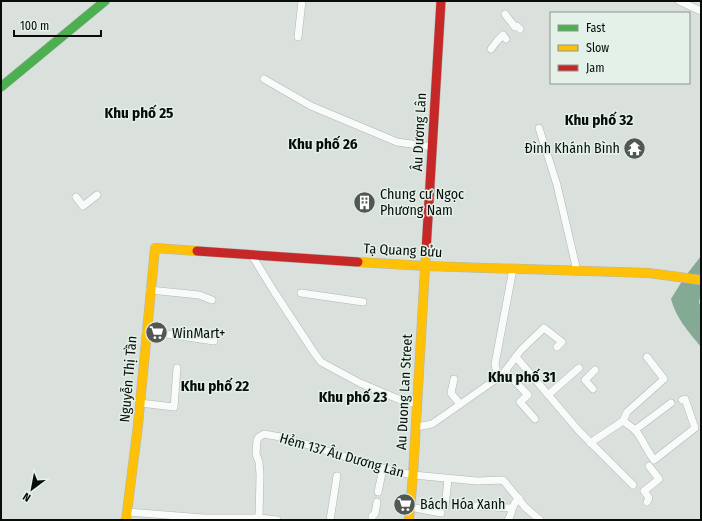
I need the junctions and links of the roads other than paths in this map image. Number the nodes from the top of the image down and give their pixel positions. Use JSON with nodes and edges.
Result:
{"nodes":[{"id":1,"x":94,"y":1,"type":"edge"},
{"id":2,"x":105,"y":1,"type":"edge"},
{"id":3,"x":302,"y":1,"type":"edge"},
{"id":4,"x":441,"y":1,"type":"edge"},
{"id":5,"x":679,"y":1,"type":"edge"},
{"id":6,"x":701,"y":11,"type":"edge"},
{"id":7,"x":505,"y":14,"type":"dead end"},
{"id":8,"x":520,"y":30,"type":"dead end"},
{"id":9,"x":298,"y":36,"type":"dead end"},
{"id":10,"x":506,"y":39,"type":"dead end"},
{"id":11,"x":492,"y":49,"type":"dead end"},
{"id":12,"x":1,"y":78,"type":"edge"},
{"id":13,"x":264,"y":79,"type":"dead end"},
{"id":14,"x":1,"y":87,"type":"edge"},
{"id":15,"x":539,"y":128,"type":"dead end"},
{"id":16,"x":432,"y":146,"type":"junction"},
{"id":17,"x":97,"y":195,"type":"dead end"},
{"id":18,"x":76,"y":197,"type":"dead end"},
{"id":19,"x":155,"y":248,"type":"joint"},
{"id":20,"x":251,"y":254,"type":"junction"},
{"id":21,"x":426,"y":266,"type":"junction"},
{"id":22,"x":513,"y":269,"type":"junction"},
{"id":23,"x":578,"y":271,"type":"junction"},
{"id":24,"x":701,"y":280,"type":"edge"},
{"id":25,"x":150,"y":290,"type":"junction"},
{"id":26,"x":300,"y":293,"type":"dead end"},
{"id":27,"x":212,"y":300,"type":"dead end"},
{"id":28,"x":362,"y":302,"type":"dead end"},
{"id":29,"x":146,"y":331,"type":"junction"},
{"id":30,"x":214,"y":341,"type":"dead end"},
{"id":31,"x":557,"y":347,"type":"dead end"},
{"id":32,"x":516,"y":357,"type":"junction"},
{"id":33,"x":647,"y":357,"type":"dead end"},
{"id":34,"x":177,"y":368,"type":"dead end"},
{"id":35,"x":579,"y":368,"type":"dead end"},
{"id":36,"x":595,"y":370,"type":"dead end"},
{"id":37,"x":505,"y":371,"type":"junction"},
{"id":38,"x":498,"y":378,"type":"junction"},
{"id":39,"x":454,"y":379,"type":"dead end"},
{"id":40,"x":593,"y":389,"type":"dead end"},
{"id":41,"x":548,"y":395,"type":"junction"},
{"id":42,"x":682,"y":400,"type":"dead end"},
{"id":43,"x":140,"y":403,"type":"junction"},
{"id":44,"x":671,"y":403,"type":"dead end"},
{"id":45,"x":417,"y":404,"type":"junction"},
{"id":46,"x":460,"y":404,"type":"junction"},
{"id":47,"x":535,"y":419,"type":"dead end"},
{"id":48,"x":623,"y":420,"type":"junction"},
{"id":49,"x":416,"y":427,"type":"junction"},
{"id":50,"x":635,"y":430,"type":"junction"},
{"id":51,"x":590,"y":443,"type":"junction"},
{"id":52,"x":649,"y":466,"type":"dead end"},
{"id":53,"x":383,"y":468,"type":"junction"},
{"id":54,"x":413,"y":475,"type":"junction"},
{"id":55,"x":337,"y":476,"type":"dead end"},
{"id":56,"x":448,"y":479,"type":"junction"},
{"id":57,"x":633,"y":485,"type":"dead end"},
{"id":58,"x":378,"y":492,"type":"dead end"},
{"id":59,"x":519,"y":498,"type":"junction"},
{"id":60,"x":377,"y":502,"type":"dead end"},
{"id":61,"x":647,"y":502,"type":"dead end"},
{"id":62,"x":476,"y":506,"type":"dead end"},
{"id":63,"x":410,"y":507,"type":"junction"},
{"id":64,"x":511,"y":508,"type":"junction"},
{"id":65,"x":128,"y":517,"type":"edge"},
{"id":66,"x":180,"y":518,"type":"edge"},
{"id":67,"x":259,"y":518,"type":"junction"},
{"id":68,"x":243,"y":519,"type":"edge"},
{"id":69,"x":277,"y":520,"type":"edge"},
{"id":70,"x":330,"y":520,"type":"edge"},
{"id":71,"x":372,"y":520,"type":"edge"},
{"id":72,"x":409,"y":520,"type":"edge"},
{"id":73,"x":508,"y":520,"type":"edge"},
{"id":74,"x":540,"y":520,"type":"edge"}],
"edges":[{"from":1,"to":12,"type":"main road"},
{"from":2,"to":14,"type":"main road"},
{"from":3,"to":9,"type":"street"},
{"from":4,"to":16,"type":"main road","name":"Âu Dương Lân"},
{"from":5,"to":6,"type":"street"},
{"from":7,"to":8,"type":"street"},
{"from":10,"to":11,"type":"street"},
{"from":13,"to":16,"type":"street"},
{"from":15,"to":23,"type":"street"},
{"from":16,"to":21,"type":"main road","name":"Âu Dương Lân"},
{"from":17,"to":18,"type":"street"},
{"from":19,"to":20,"type":"main road","name":"Tạ Quang Bửu"},
{"from":19,"to":25,"type":"main road","name":"Nguyễn Thị Tần"},
{"from":20,"to":21,"type":"main road","name":"Tạ Quang Bửu"},
{"from":20,"to":45,"type":"street"},
{"from":21,"to":22,"type":"main road","name":"Tạ Quang Bửu"},
{"from":21,"to":45,"type":"main road","name":"Au Duong Lan Street"},
{"from":22,"to":23,"type":"main road","name":"Tạ Quang Bửu"},
{"from":22,"to":38,"type":"street"},
{"from":23,"to":24,"type":"main road","name":"Tạ Quang Bửu"},
{"from":25,"to":27,"type":"street"},
{"from":25,"to":29,"type":"main road","name":"Nguyễn Thị Tần"},
{"from":26,"to":28,"type":"street"},
{"from":29,"to":30,"type":"street"},
{"from":29,"to":43,"type":"main road","name":"Nguyễn Thị Tần"},
{"from":31,"to":32,"type":"street"},
{"from":32,"to":37,"type":"street"},
{"from":32,"to":41,"type":"street"},
{"from":33,"to":48,"type":"street"},
{"from":34,"to":43,"type":"street"},
{"from":35,"to":41,"type":"street"},
{"from":36,"to":40,"type":"street"},
{"from":37,"to":38,"type":"street"},
{"from":37,"to":47,"type":"street"},
{"from":38,"to":46,"type":"street"},
{"from":39,"to":46,"type":"street"},
{"from":41,"to":51,"type":"street"},
{"from":42,"to":50,"type":"street"},
{"from":43,"to":65,"type":"main road","name":"Nguyễn Thị Tần"},
{"from":44,"to":50,"type":"street"},
{"from":45,"to":49,"type":"main road","name":"Au Duong Lan Street"},
{"from":46,"to":49,"type":"street"},
{"from":48,"to":50,"type":"street"},
{"from":48,"to":51,"type":"street"},
{"from":49,"to":54,"type":"main road","name":"Au Duong Lan Street"},
{"from":51,"to":57,"type":"street"},
{"from":52,"to":61,"type":"street"},
{"from":53,"to":54,"type":"street","name":"Hẻm 137 Âu Dương Lân"},
{"from":53,"to":58,"type":"street"},
{"from":53,"to":67,"type":"street","name":"Hẻm 137 Âu Dương Lân"},
{"from":54,"to":56,"type":"street","name":"Hẻm 137 Âu Dương Lân"},
{"from":54,"to":63,"type":"main road","name":"Au Duong Lan Street"},
{"from":55,"to":70,"type":"street"},
{"from":56,"to":59,"type":"street","name":"Hẻm 137 Âu Dương Lân"},
{"from":56,"to":63,"type":"street"},
{"from":59,"to":64,"type":"street"},
{"from":59,"to":74,"type":"street","name":"Hẻm 137 Âu Dương Lân"},
{"from":60,"to":71,"type":"street"},
{"from":62,"to":64,"type":"street"},
{"from":63,"to":72,"type":"main road","name":"Au Duong Lan Street"},
{"from":64,"to":73,"type":"street"},
{"from":65,"to":66,"type":"street"},
{"from":66,"to":68,"type":"street"},
{"from":67,"to":68,"type":"street"},
{"from":67,"to":69,"type":"street"}]}
